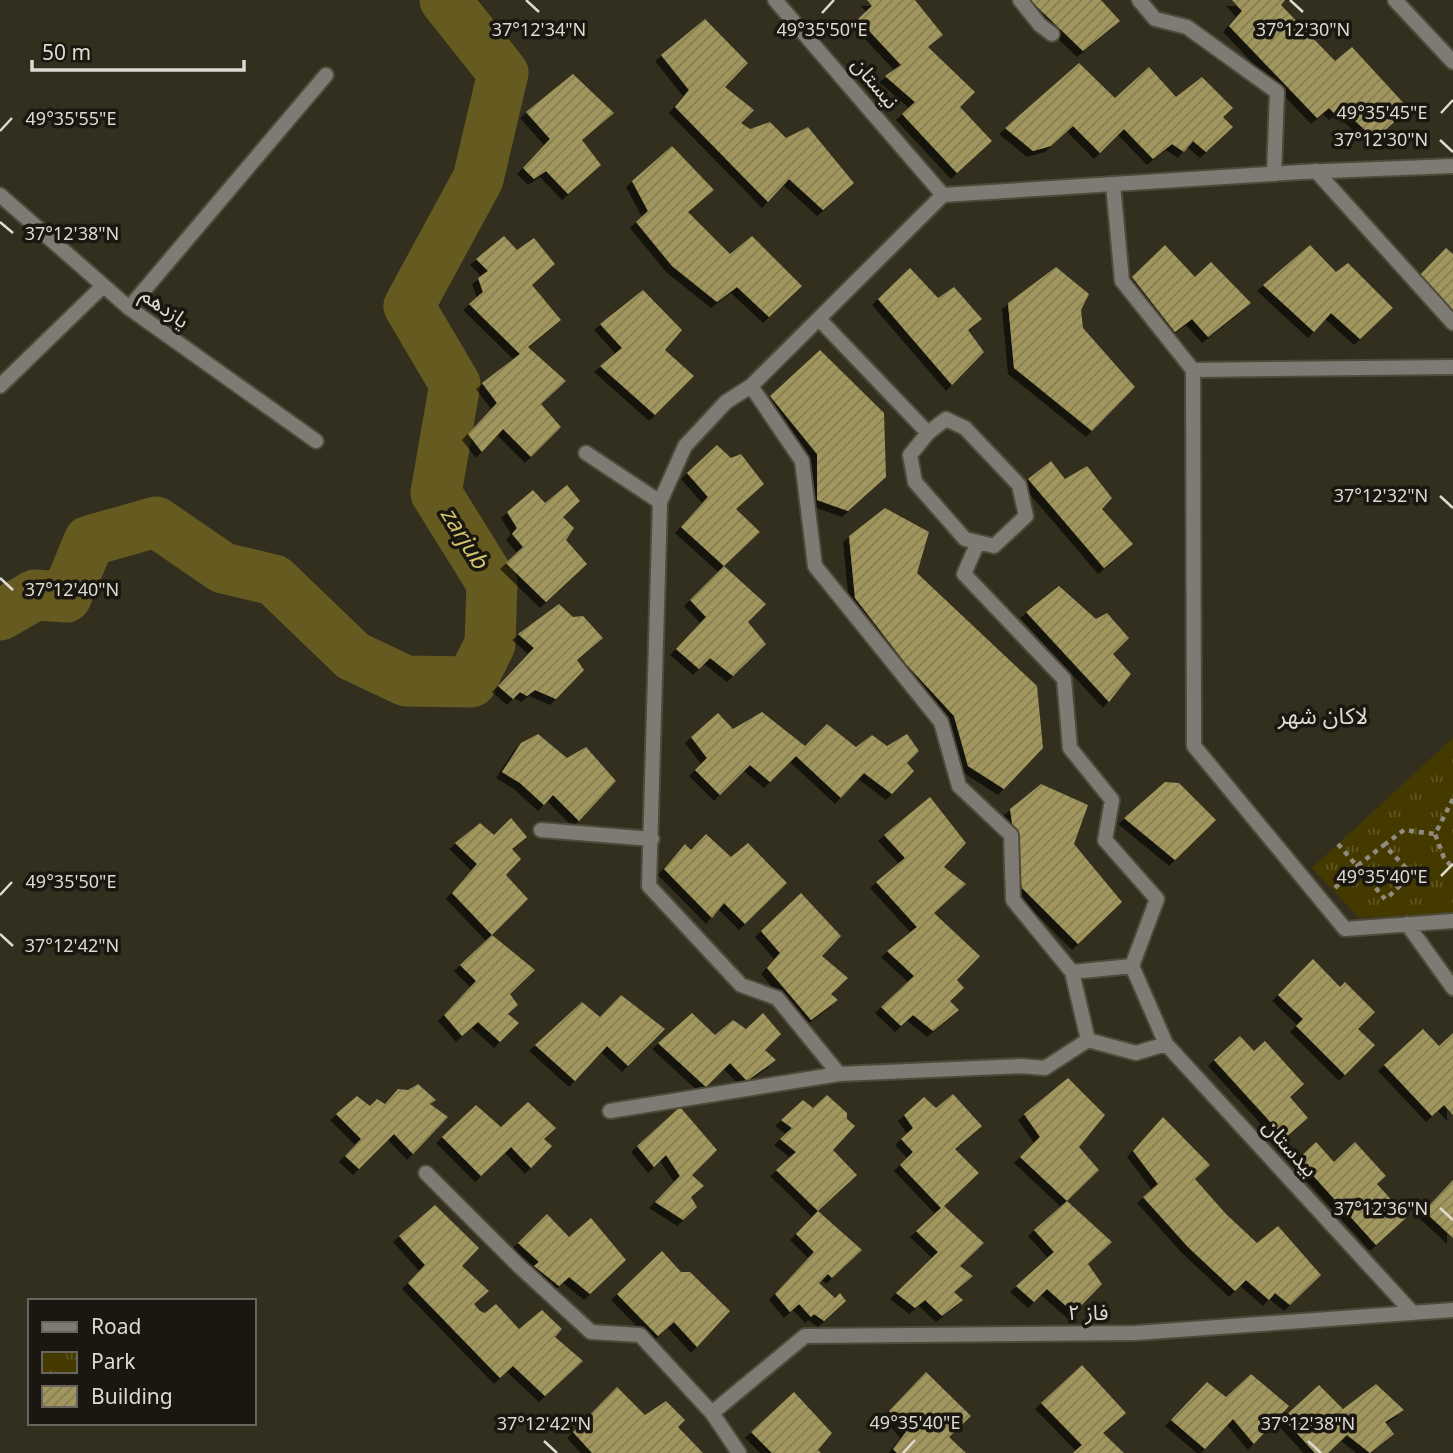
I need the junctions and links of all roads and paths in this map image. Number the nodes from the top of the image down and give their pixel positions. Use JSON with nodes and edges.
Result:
{"nodes":[{"id":1,"x":775,"y":0,"type":"edge"},
{"id":2,"x":1020,"y":0,"type":"edge"},
{"id":3,"x":1139,"y":0,"type":"edge"},
{"id":4,"x":1395,"y":0,"type":"edge"},
{"id":5,"x":1052,"y":34,"type":"dead end"},
{"id":6,"x":1453,"y":62,"type":"edge"},
{"id":7,"x":326,"y":75,"type":"dead end"},
{"id":8,"x":1453,"y":166,"type":"edge"},
{"id":9,"x":1317,"y":172,"type":"junction"},
{"id":10,"x":1274,"y":174,"type":"junction"},
{"id":11,"x":1113,"y":184,"type":"junction"},
{"id":12,"x":0,"y":195,"type":"edge"},
{"id":13,"x":943,"y":195,"type":"junction"},
{"id":14,"x":103,"y":286,"type":"junction"},
{"id":15,"x":129,"y":308,"type":"junction"},
{"id":16,"x":819,"y":319,"type":"junction"},
{"id":17,"x":1453,"y":323,"type":"edge"},
{"id":18,"x":1453,"y":367,"type":"edge"},
{"id":19,"x":1193,"y":370,"type":"junction"},
{"id":20,"x":0,"y":386,"type":"edge"},
{"id":21,"x":751,"y":386,"type":"junction"},
{"id":22,"x":928,"y":433,"type":"junction"},
{"id":23,"x":316,"y":441,"type":"dead end"},
{"id":24,"x":586,"y":453,"type":"dead end"},
{"id":25,"x":660,"y":502,"type":"junction"},
{"id":26,"x":978,"y":542,"type":"junction"},
{"id":27,"x":1453,"y":799,"type":"edge"},
{"id":28,"x":541,"y":830,"type":"dead end"},
{"id":29,"x":1435,"y":834,"type":"junction"},
{"id":30,"x":652,"y":839,"type":"junction"},
{"id":31,"x":1338,"y":844,"type":"dead end"},
{"id":32,"x":1384,"y":845,"type":"junction"},
{"id":33,"x":1357,"y":866,"type":"junction"},
{"id":34,"x":1453,"y":868,"type":"edge"},
{"id":35,"x":1386,"y":899,"type":"junction"},
{"id":36,"x":1321,"y":901,"type":"junction"},
{"id":37,"x":1453,"y":921,"type":"edge"},
{"id":38,"x":1407,"y":924,"type":"junction"},
{"id":39,"x":1132,"y":966,"type":"junction"},
{"id":40,"x":1072,"y":972,"type":"junction"},
{"id":41,"x":1453,"y":988,"type":"edge"},
{"id":42,"x":1088,"y":1040,"type":"junction"},
{"id":43,"x":1166,"y":1044,"type":"junction"},
{"id":44,"x":839,"y":1074,"type":"junction"},
{"id":45,"x":610,"y":1111,"type":"dead end"},
{"id":46,"x":426,"y":1173,"type":"dead end"},
{"id":47,"x":1453,"y":1310,"type":"edge"},
{"id":48,"x":1411,"y":1311,"type":"junction"},
{"id":49,"x":712,"y":1413,"type":"junction"},
{"id":50,"x":739,"y":1453,"type":"edge"}],
"edges":[{"from":1,"to":13,"type":"street","name":"نیستان"},
{"from":2,"to":5,"type":"street"},
{"from":3,"to":10,"type":"street"},
{"from":4,"to":6,"type":"street"},
{"from":7,"to":15,"type":"street"},
{"from":8,"to":9,"type":"street"},
{"from":9,"to":10,"type":"street"},
{"from":9,"to":17,"type":"street"},
{"from":10,"to":11,"type":"street"},
{"from":11,"to":13,"type":"street"},
{"from":11,"to":19,"type":"street"},
{"from":12,"to":14,"type":"street","name":"یازدهم"},
{"from":13,"to":16,"type":"street"},
{"from":14,"to":15,"type":"street","name":"یازدهم"},
{"from":14,"to":20,"type":"street"},
{"from":15,"to":23,"type":"street","name":"یازدهم"},
{"from":16,"to":21,"type":"street"},
{"from":16,"to":22,"type":"street"},
{"from":18,"to":19,"type":"street"},
{"from":19,"to":36,"type":"street"},
{"from":21,"to":25,"type":"street"},
{"from":21,"to":40,"type":"street"},
{"from":22,"to":26,"type":"street"},
{"from":22,"to":26,"type":"street"},
{"from":24,"to":25,"type":"street"},
{"from":25,"to":30,"type":"street"},
{"from":26,"to":39,"type":"street"},
{"from":27,"to":29,"type":"path"},
{"from":28,"to":30,"type":"street"},
{"from":29,"to":32,"type":"path"},
{"from":29,"to":34,"type":"path"},
{"from":30,"to":44,"type":"street"},
{"from":31,"to":33,"type":"path"},
{"from":32,"to":33,"type":"path"},
{"from":32,"to":35,"type":"path"},
{"from":33,"to":35,"type":"path"},
{"from":33,"to":36,"type":"path"},
{"from":35,"to":38,"type":"path"},
{"from":36,"to":38,"type":"street"},
{"from":37,"to":38,"type":"street"},
{"from":38,"to":41,"type":"street"},
{"from":39,"to":40,"type":"street"},
{"from":39,"to":43,"type":"street","name":"بیدستان"},
{"from":40,"to":42,"type":"street"},
{"from":42,"to":43,"type":"street"},
{"from":42,"to":44,"type":"street"},
{"from":43,"to":48,"type":"street","name":"بیدستان"},
{"from":44,"to":45,"type":"street"},
{"from":46,"to":49,"type":"street"},
{"from":47,"to":48,"type":"street","name":"فاز ۲"},
{"from":48,"to":49,"type":"street","name":"فاز ۲"},
{"from":49,"to":50,"type":"street"}]}
